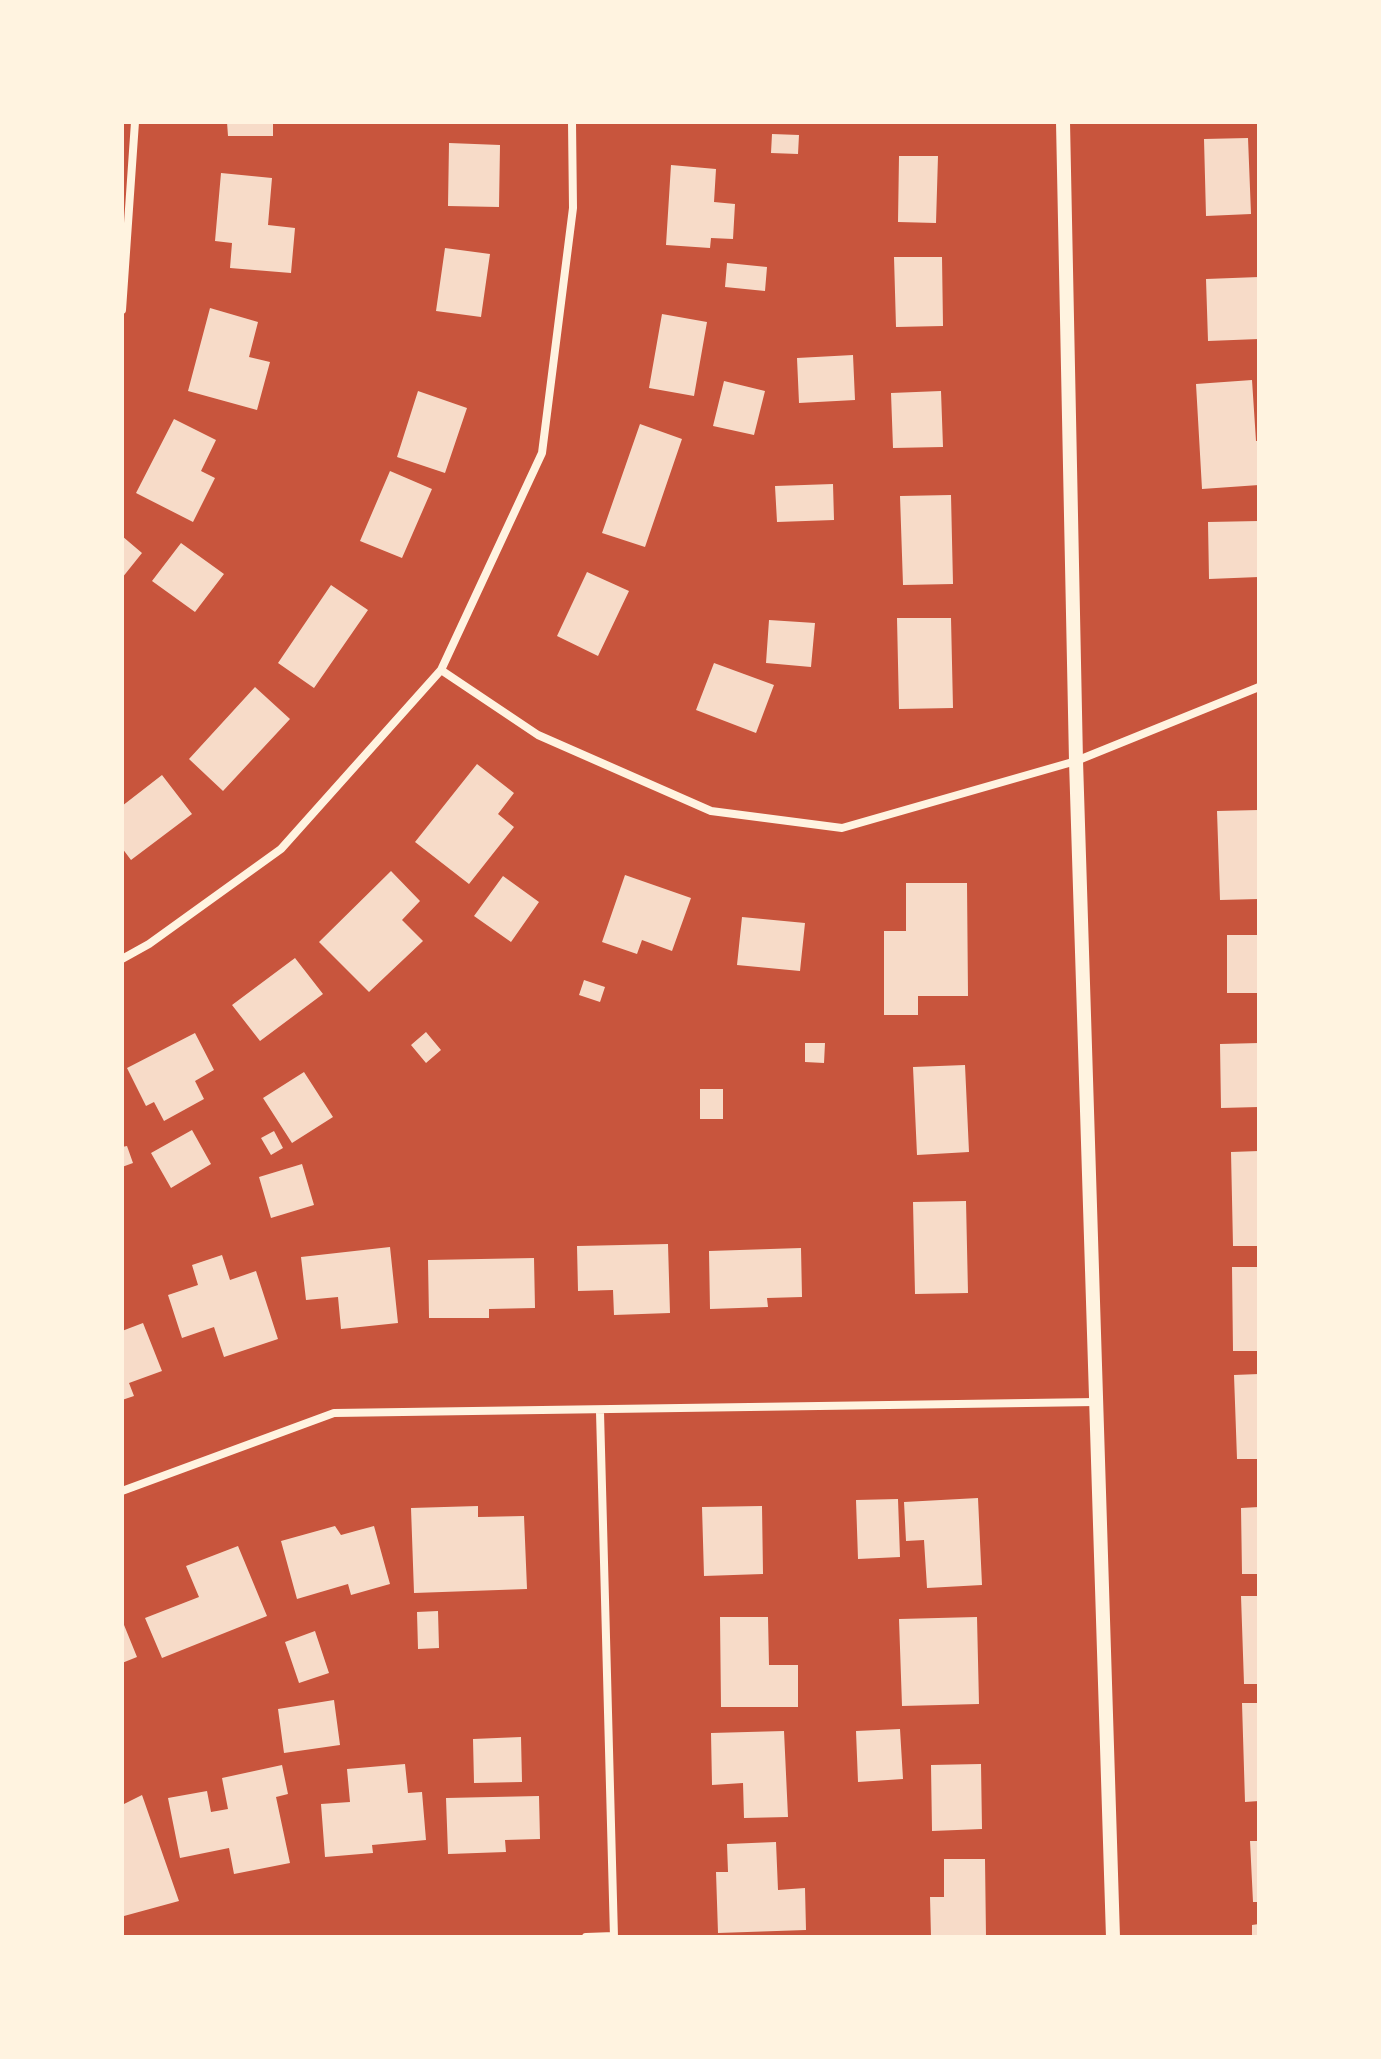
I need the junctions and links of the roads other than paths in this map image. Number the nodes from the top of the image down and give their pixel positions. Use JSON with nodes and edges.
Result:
{"nodes":[{"id":1,"x":135,"y":122,"type":"edge"},
{"id":2,"x":572,"y":122,"type":"edge"},
{"id":3,"x":1063,"y":122,"type":"edge"},
{"id":4,"x":122,"y":310,"type":"edge"},
{"id":5,"x":441,"y":670,"type":"junction"},
{"id":6,"x":1259,"y":687,"type":"edge"},
{"id":7,"x":1076,"y":761,"type":"junction"},
{"id":8,"x":122,"y":959,"type":"edge"},
{"id":9,"x":1096,"y":1402,"type":"junction"},
{"id":10,"x":600,"y":1412,"type":"junction"},
{"id":11,"x":122,"y":1491,"type":"edge"},
{"id":12,"x":586,"y":1937,"type":"edge"},
{"id":13,"x":614,"y":1937,"type":"edge"},
{"id":14,"x":1113,"y":1937,"type":"edge"}],
"edges":[{"from":1,"to":4,"type":"street"},
{"from":2,"to":5,"type":"street"},
{"from":3,"to":7,"type":"street"},
{"from":5,"to":7,"type":"street"},
{"from":5,"to":8,"type":"street"},
{"from":6,"to":7,"type":"street"},
{"from":7,"to":9,"type":"street"},
{"from":9,"to":10,"type":"street"},
{"from":9,"to":14,"type":"street"},
{"from":10,"to":11,"type":"street"},
{"from":10,"to":13,"type":"street"},
{"from":12,"to":13,"type":"street"}]}
